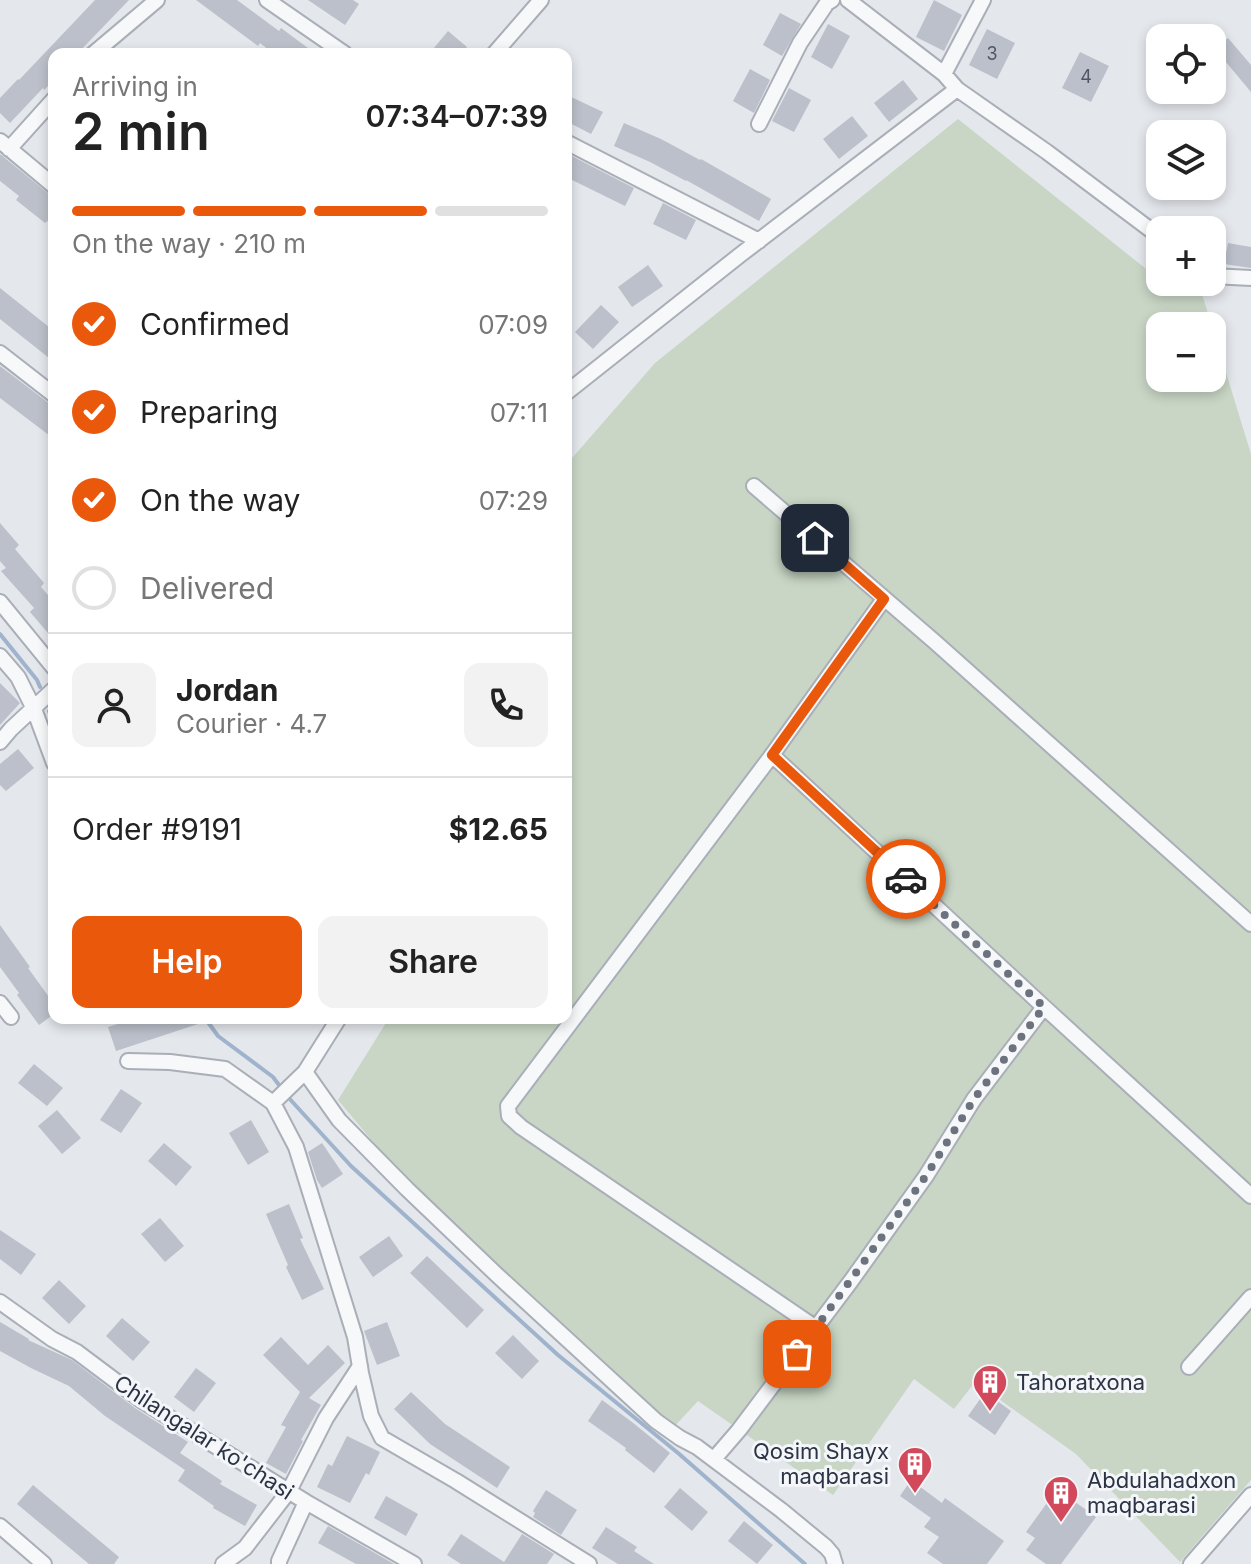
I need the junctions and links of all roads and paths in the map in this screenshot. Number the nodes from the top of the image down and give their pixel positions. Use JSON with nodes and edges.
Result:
{"nodes":[{"id":1,"x":157,"y":0,"type":"edge"},
{"id":2,"x":267,"y":0,"type":"edge"},
{"id":3,"x":541,"y":0,"type":"edge"},
{"id":4,"x":832,"y":0,"type":"edge"},
{"id":5,"x":848,"y":0,"type":"edge"},
{"id":6,"x":983,"y":0,"type":"edge"},
{"id":7,"x":100,"y":48,"type":"edge"},
{"id":8,"x":336,"y":48,"type":"edge"},
{"id":9,"x":499,"y":48,"type":"edge"},
{"id":10,"x":944,"y":74,"type":"junction"},
{"id":11,"x":957,"y":89,"type":"junction"},
{"id":12,"x":48,"y":105,"type":"edge"},
{"id":13,"x":759,"y":124,"type":"dead end"},
{"id":14,"x":4,"y":145,"type":"edge"},
{"id":15,"x":572,"y":145,"type":"edge"},
{"id":16,"x":48,"y":181,"type":"edge"},
{"id":17,"x":1146,"y":226,"type":"edge"},
{"id":18,"x":759,"y":241,"type":"junction"},
{"id":19,"x":1226,"y":277,"type":"edge"},
{"id":20,"x":1251,"y":278,"type":"edge"},
{"id":21,"x":0,"y":353,"type":"edge"},
{"id":22,"x":572,"y":388,"type":"edge"},
{"id":23,"x":48,"y":390,"type":"edge"},
{"id":24,"x":754,"y":486,"type":"dead end"},
{"id":25,"x":884,"y":599,"type":"junction"},
{"id":26,"x":0,"y":602,"type":"edge"},
{"id":27,"x":0,"y":656,"type":"edge"},
{"id":28,"x":48,"y":661,"type":"edge"},
{"id":29,"x":48,"y":695,"type":"edge"},
{"id":30,"x":34,"y":709,"type":"junction"},
{"id":31,"x":0,"y":742,"type":"edge"},
{"id":32,"x":48,"y":747,"type":"edge"},
{"id":33,"x":772,"y":755,"type":"junction"},
{"id":34,"x":1251,"y":924,"type":"edge"},
{"id":35,"x":0,"y":1003,"type":"edge"},
{"id":36,"x":1044,"y":1007,"type":"junction"},
{"id":37,"x":11,"y":1017,"type":"dead end"},
{"id":38,"x":572,"y":1021,"type":"edge"},
{"id":39,"x":335,"y":1024,"type":"edge"},
{"id":40,"x":570,"y":1024,"type":"edge"},
{"id":41,"x":128,"y":1061,"type":"dead end"},
{"id":42,"x":305,"y":1072,"type":"junction"},
{"id":43,"x":273,"y":1103,"type":"junction"},
{"id":44,"x":1251,"y":1196,"type":"edge"},
{"id":45,"x":1251,"y":1297,"type":"edge"},
{"id":46,"x":0,"y":1302,"type":"edge"},
{"id":47,"x":816,"y":1328,"type":"junction"},
{"id":48,"x":360,"y":1366,"type":"junction"},
{"id":49,"x":1189,"y":1367,"type":"dead end"},
{"id":50,"x":714,"y":1459,"type":"junction"},
{"id":51,"x":289,"y":1491,"type":"junction"},
{"id":52,"x":1251,"y":1495,"type":"edge"},
{"id":53,"x":306,"y":1502,"type":"junction"},
{"id":54,"x":0,"y":1526,"type":"edge"},
{"id":55,"x":44,"y":1564,"type":"edge"},
{"id":56,"x":223,"y":1564,"type":"edge"},
{"id":57,"x":279,"y":1564,"type":"edge"},
{"id":58,"x":414,"y":1564,"type":"edge"},
{"id":59,"x":589,"y":1564,"type":"edge"},
{"id":60,"x":835,"y":1564,"type":"edge"},
{"id":61,"x":1191,"y":1564,"type":"edge"}],
"edges":[{"from":1,"to":7,"type":"street"},
{"from":2,"to":8,"type":"street"},
{"from":3,"to":9,"type":"street"},
{"from":4,"to":13,"type":"street"},
{"from":5,"to":10,"type":"street"},
{"from":6,"to":10,"type":"street"},
{"from":10,"to":11,"type":"street"},
{"from":11,"to":17,"type":"street"},
{"from":11,"to":18,"type":"street"},
{"from":12,"to":14,"type":"street"},
{"from":14,"to":16,"type":"street"},
{"from":15,"to":18,"type":"street"},
{"from":18,"to":22,"type":"street"},
{"from":19,"to":20,"type":"street"},
{"from":21,"to":23,"type":"street"},
{"from":24,"to":25,"type":"street"},
{"from":25,"to":33,"type":"street"},
{"from":25,"to":34,"type":"street"},
{"from":26,"to":28,"type":"street"},
{"from":27,"to":30,"type":"street"},
{"from":29,"to":30,"type":"street"},
{"from":30,"to":31,"type":"street"},
{"from":30,"to":32,"type":"street"},
{"from":33,"to":36,"type":"street"},
{"from":33,"to":38,"type":"street"},
{"from":35,"to":37,"type":"street"},
{"from":36,"to":44,"type":"street"},
{"from":36,"to":47,"type":"street"},
{"from":39,"to":42,"type":"street"},
{"from":40,"to":47,"type":"street"},
{"from":41,"to":43,"type":"street"},
{"from":42,"to":43,"type":"street"},
{"from":42,"to":50,"type":"street"},
{"from":43,"to":48,"type":"street"},
{"from":45,"to":49,"type":"street"},
{"from":46,"to":51,"type":"street","name":"Chilangalar ko'chasi"},
{"from":47,"to":50,"type":"street"},
{"from":48,"to":51,"type":"street"},
{"from":48,"to":59,"type":"street"},
{"from":50,"to":60,"type":"street"},
{"from":51,"to":53,"type":"street","name":"Chilangalar ko'chasi"},
{"from":51,"to":56,"type":"street"},
{"from":52,"to":61,"type":"street"},
{"from":53,"to":57,"type":"street"},
{"from":53,"to":58,"type":"street","name":"Chilangalar ko'chasi"},
{"from":54,"to":55,"type":"street"}]}
